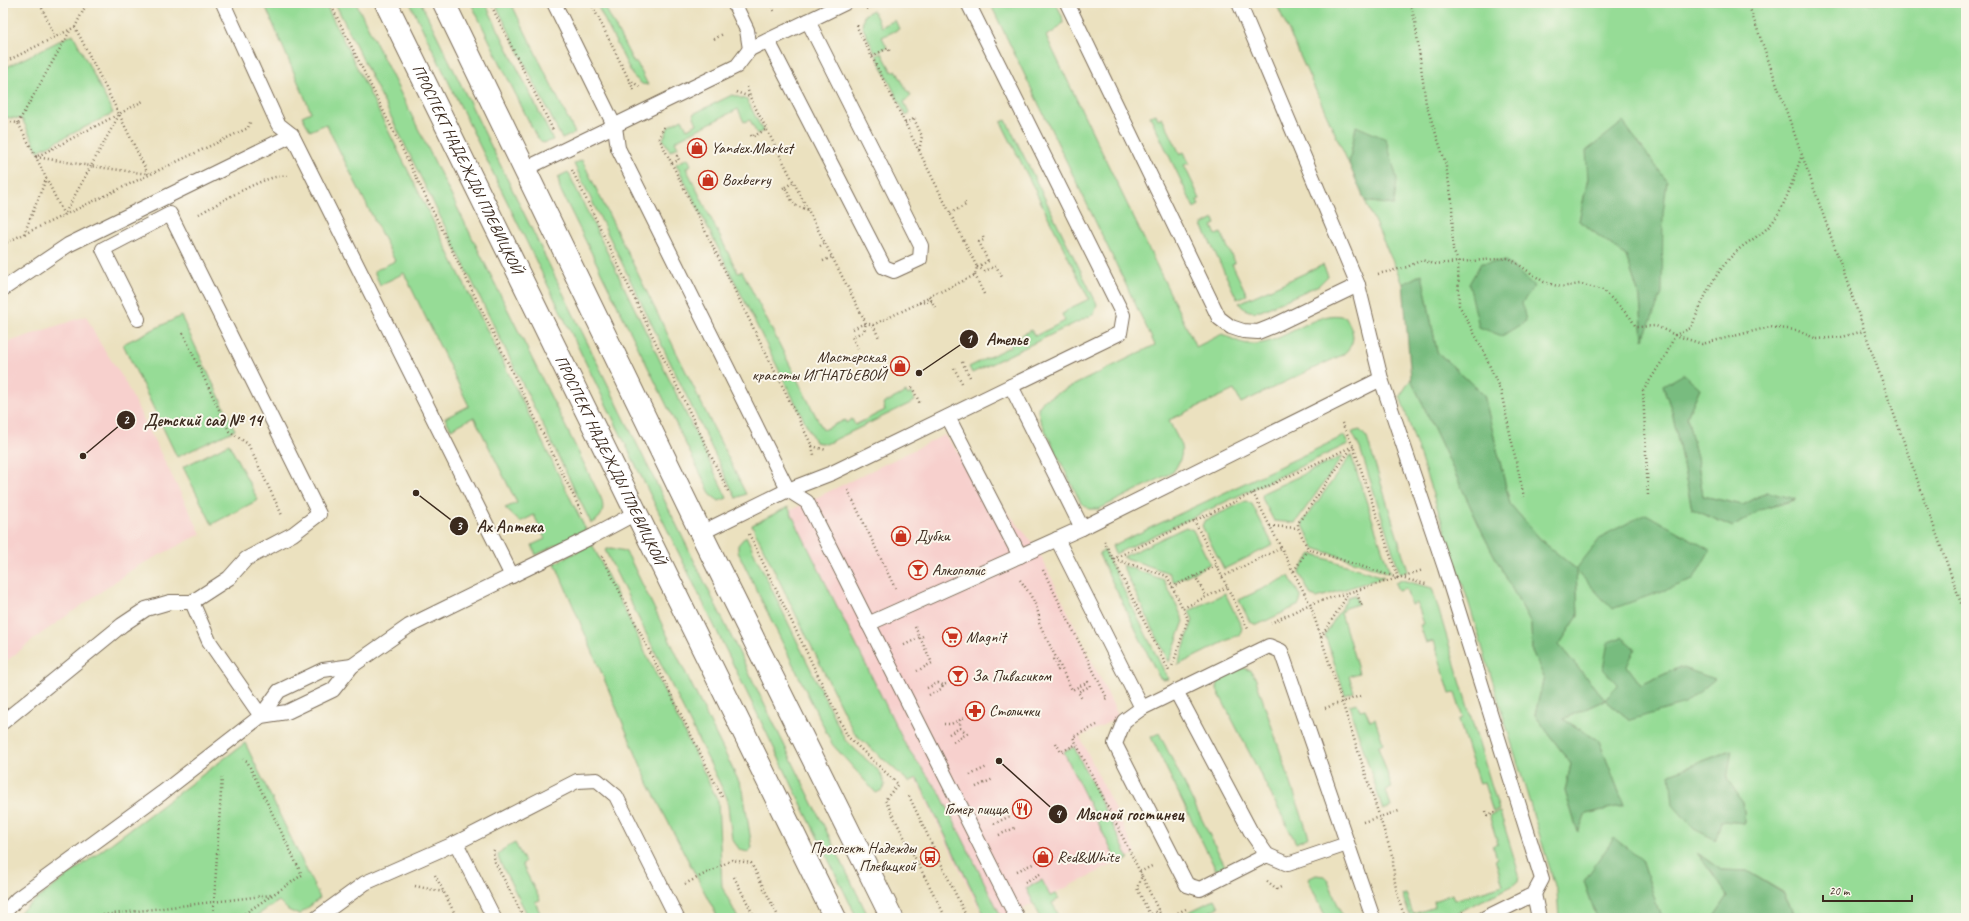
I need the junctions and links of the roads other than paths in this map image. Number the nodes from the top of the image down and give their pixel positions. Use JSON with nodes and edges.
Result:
{"nodes":[{"id":1,"x":223,"y":3,"type":"edge"},
{"id":2,"x":386,"y":3,"type":"edge"},
{"id":3,"x":444,"y":3,"type":"edge"},
{"id":4,"x":554,"y":3,"type":"edge"},
{"id":5,"x":734,"y":3,"type":"edge"},
{"id":6,"x":845,"y":3,"type":"edge"},
{"id":7,"x":968,"y":3,"type":"edge"},
{"id":8,"x":1067,"y":3,"type":"edge"},
{"id":9,"x":1239,"y":3,"type":"edge"},
{"id":10,"x":808,"y":21,"type":"junction"},
{"id":11,"x":768,"y":41,"type":"junction"},
{"id":12,"x":750,"y":50,"type":"junction"},
{"id":13,"x":615,"y":127,"type":"junction"},
{"id":14,"x":292,"y":135,"type":"junction"},
{"id":15,"x":525,"y":169,"type":"junction"},
{"id":16,"x":1358,"y":285,"type":"junction"},
{"id":17,"x":3,"y":289,"type":"edge"},
{"id":18,"x":138,"y":319,"type":"dead end"},
{"id":19,"x":1381,"y":379,"type":"junction"},
{"id":20,"x":1011,"y":386,"type":"junction"},
{"id":21,"x":948,"y":417,"type":"junction"},
{"id":22,"x":788,"y":490,"type":"junction"},
{"id":23,"x":636,"y":513,"type":"junction"},
{"id":24,"x":1082,"y":528,"type":"junction"},
{"id":25,"x":701,"y":533,"type":"junction"},
{"id":26,"x":1057,"y":539,"type":"junction"},
{"id":27,"x":1020,"y":556,"type":"junction"},
{"id":28,"x":512,"y":576,"type":"junction"},
{"id":29,"x":192,"y":602,"type":"junction"},
{"id":30,"x":868,"y":624,"type":"junction"},
{"id":31,"x":352,"y":666,"type":"junction"},
{"id":32,"x":1176,"y":691,"type":"junction"},
{"id":33,"x":1142,"y":708,"type":"junction"},
{"id":34,"x":261,"y":716,"type":"junction"},
{"id":35,"x":3,"y":722,"type":"edge"},
{"id":36,"x":456,"y":843,"type":"junction"},
{"id":37,"x":1347,"y":844,"type":"junction"},
{"id":38,"x":1267,"y":855,"type":"junction"},
{"id":39,"x":1534,"y":894,"type":"junction"},
{"id":40,"x":3,"y":914,"type":"edge"},
{"id":41,"x":317,"y":918,"type":"edge"},
{"id":42,"x":494,"y":918,"type":"edge"},
{"id":43,"x":677,"y":918,"type":"edge"},
{"id":44,"x":835,"y":918,"type":"edge"},
{"id":45,"x":892,"y":918,"type":"edge"},
{"id":46,"x":1017,"y":918,"type":"edge"},
{"id":47,"x":1374,"y":918,"type":"edge"},
{"id":48,"x":1485,"y":918,"type":"edge"},
{"id":49,"x":1539,"y":918,"type":"edge"}],
"edges":[{"from":1,"to":14,"type":"lane"},
{"from":2,"to":23,"type":"main road","name":"ПРОСПЕКТ НАДЕЖДЫ ПЛЕВИЦКОЙ"},
{"from":3,"to":15,"type":"main road"},
{"from":4,"to":13,"type":"lane"},
{"from":5,"to":12,"type":"lane"},
{"from":6,"to":10,"type":"lane"},
{"from":7,"to":20,"type":"lane"},
{"from":8,"to":16,"type":"lane"},
{"from":9,"to":16,"type":"lane"},
{"from":10,"to":11,"type":"lane"},
{"from":10,"to":11,"type":"lane"},
{"from":11,"to":12,"type":"lane"},
{"from":12,"to":13,"type":"lane"},
{"from":13,"to":15,"type":"lane"},
{"from":13,"to":22,"type":"lane"},
{"from":14,"to":17,"type":"lane"},
{"from":14,"to":28,"type":"lane"},
{"from":15,"to":25,"type":"main road"},
{"from":16,"to":19,"type":"lane"},
{"from":18,"to":29,"type":"lane"},
{"from":19,"to":24,"type":"lane"},
{"from":19,"to":39,"type":"lane"},
{"from":20,"to":21,"type":"lane"},
{"from":20,"to":24,"type":"lane"},
{"from":21,"to":22,"type":"lane"},
{"from":21,"to":27,"type":"lane"},
{"from":22,"to":25,"type":"lane"},
{"from":22,"to":30,"type":"lane"},
{"from":23,"to":28,"type":"lane"},
{"from":23,"to":44,"type":"main road","name":"ПРОСПЕКТ НАДЕЖДЫ ПЛЕВИЦКОЙ"},
{"from":24,"to":26,"type":"lane"},
{"from":25,"to":45,"type":"main road"},
{"from":26,"to":27,"type":"lane"},
{"from":26,"to":33,"type":"lane"},
{"from":27,"to":30,"type":"lane"},
{"from":28,"to":31,"type":"lane"},
{"from":29,"to":34,"type":"lane"},
{"from":29,"to":35,"type":"lane"},
{"from":30,"to":46,"type":"lane"},
{"from":31,"to":34,"type":"lane"},
{"from":31,"to":34,"type":"lane"},
{"from":32,"to":33,"type":"lane"},
{"from":32,"to":37,"type":"lane"},
{"from":32,"to":38,"type":"lane"},
{"from":33,"to":38,"type":"lane"},
{"from":34,"to":40,"type":"lane"},
{"from":36,"to":41,"type":"lane"},
{"from":36,"to":42,"type":"lane"},
{"from":36,"to":43,"type":"lane"},
{"from":37,"to":38,"type":"lane"},
{"from":37,"to":47,"type":"lane"},
{"from":39,"to":48,"type":"lane"},
{"from":39,"to":49,"type":"lane"}]}
